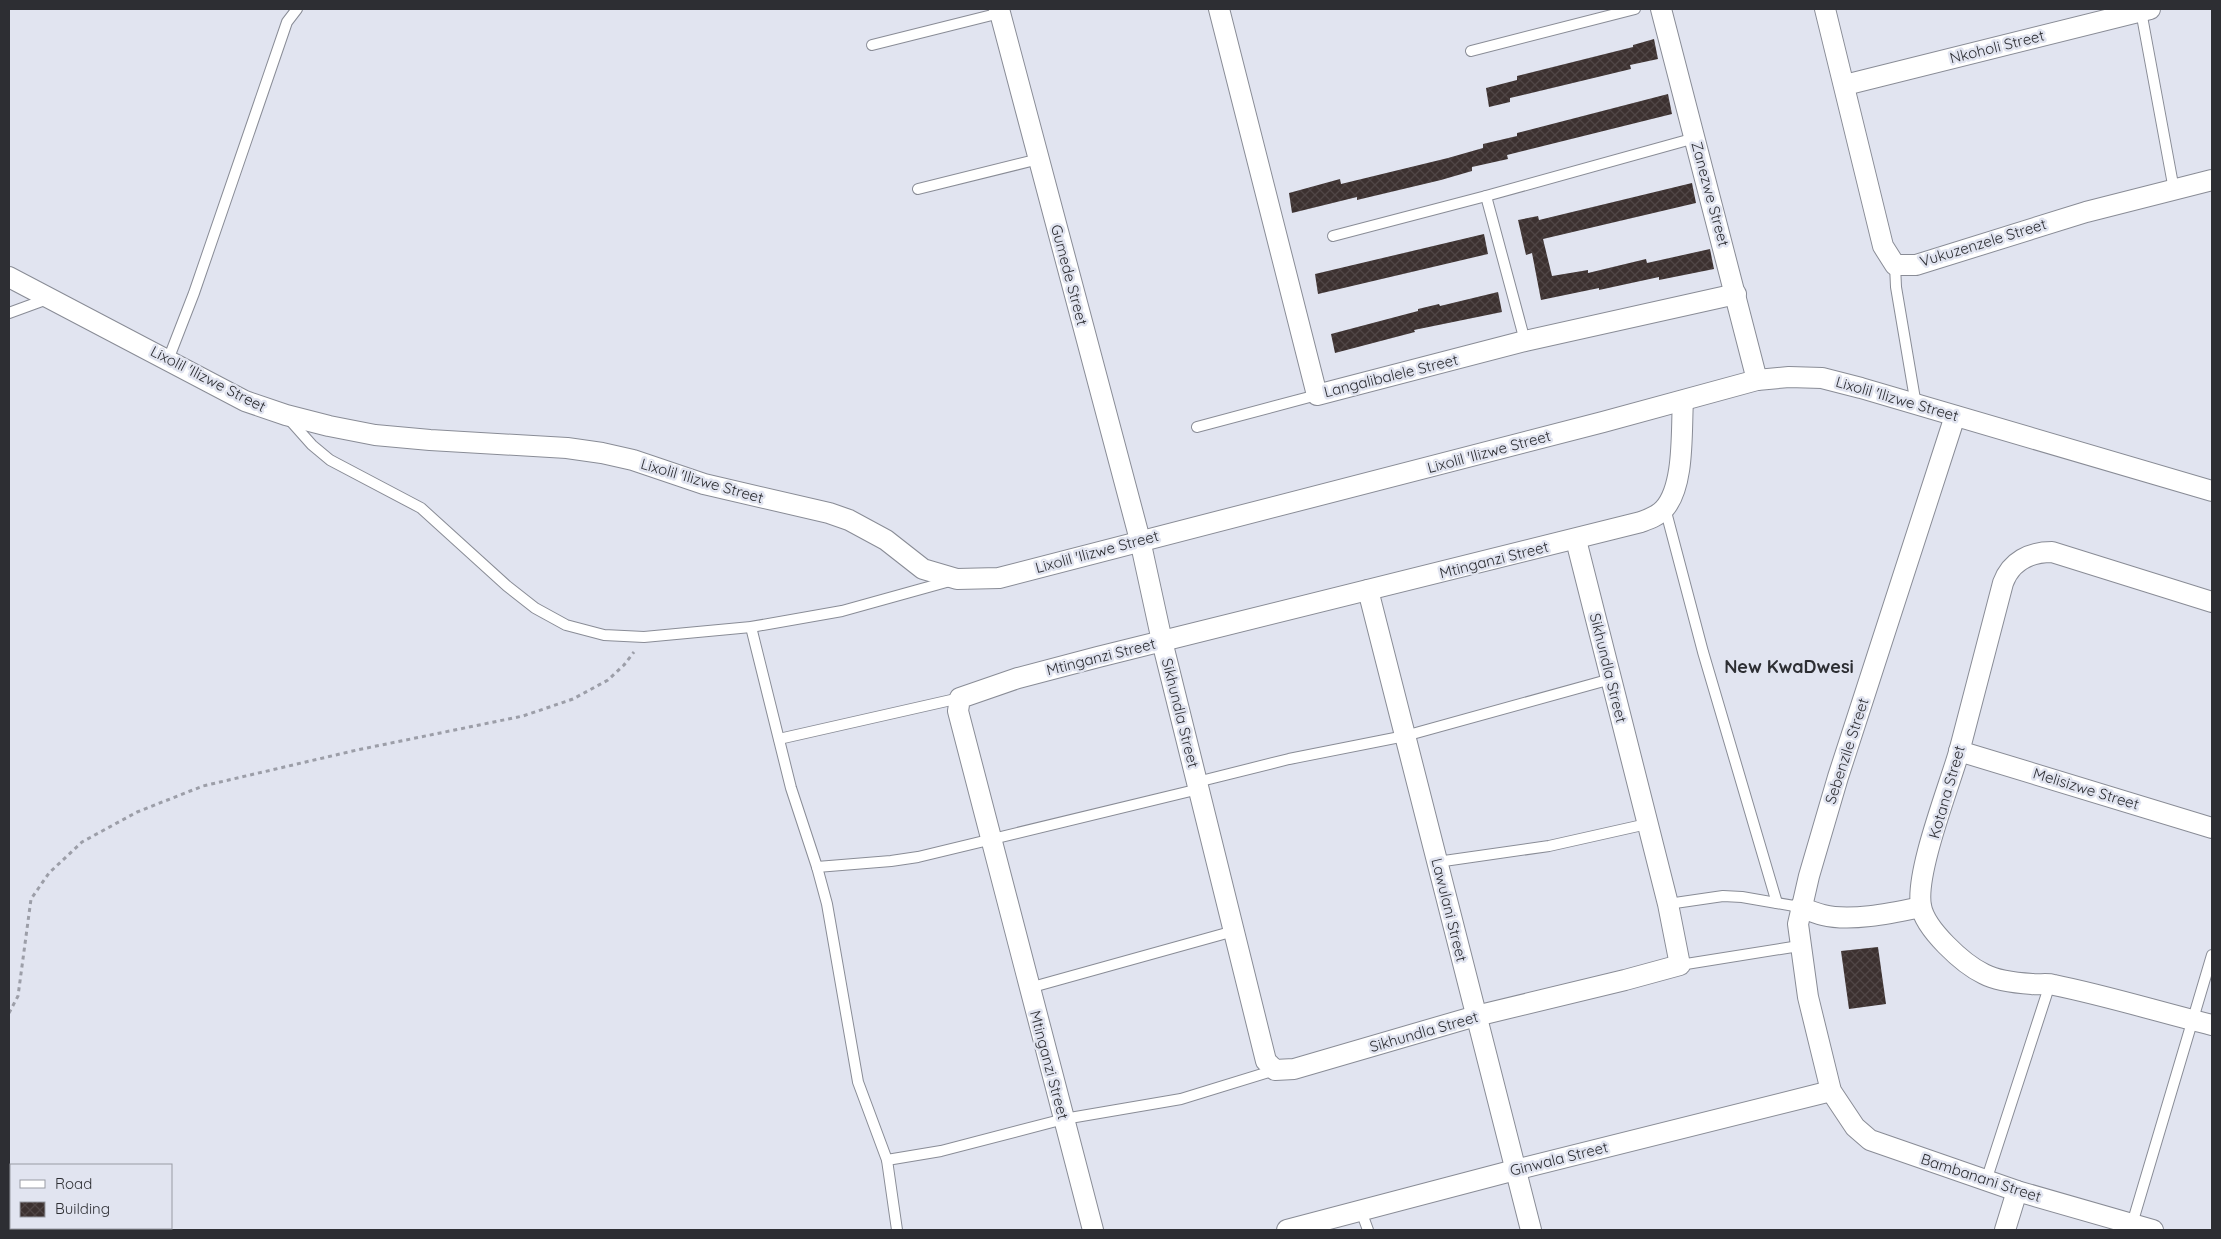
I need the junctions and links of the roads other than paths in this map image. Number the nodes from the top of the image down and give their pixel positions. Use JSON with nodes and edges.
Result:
{"nodes":[{"id":1,"x":297,"y":9,"type":"edge"},
{"id":2,"x":1219,"y":9,"type":"edge"},
{"id":3,"x":1635,"y":9,"type":"edge"},
{"id":4,"x":1661,"y":9,"type":"edge"},
{"id":5,"x":1825,"y":9,"type":"edge"},
{"id":6,"x":2146,"y":10,"type":"edge"},
{"id":7,"x":999,"y":11,"type":"edge"},
{"id":8,"x":872,"y":45,"type":"dead end"},
{"id":9,"x":1471,"y":51,"type":"dead end"},
{"id":10,"x":1845,"y":85,"type":"junction"},
{"id":11,"x":1695,"y":138,"type":"junction"},
{"id":12,"x":1039,"y":160,"type":"junction"},
{"id":13,"x":2212,"y":180,"type":"edge"},
{"id":14,"x":918,"y":189,"type":"dead end"},
{"id":15,"x":2174,"y":190,"type":"junction"},
{"id":16,"x":1486,"y":196,"type":"junction"},
{"id":17,"x":1333,"y":236,"type":"dead end"},
{"id":18,"x":1895,"y":265,"type":"junction"},
{"id":19,"x":9,"y":277,"type":"edge"},
{"id":20,"x":1736,"y":294,"type":"junction"},
{"id":21,"x":51,"y":298,"type":"junction"},
{"id":22,"x":9,"y":313,"type":"edge"},
{"id":23,"x":1525,"y":341,"type":"junction"},
{"id":24,"x":168,"y":360,"type":"junction"},
{"id":25,"x":1757,"y":380,"type":"junction"},
{"id":26,"x":1317,"y":395,"type":"junction"},
{"id":27,"x":1683,"y":400,"type":"junction"},
{"id":28,"x":1916,"y":405,"type":"junction"},
{"id":29,"x":286,"y":415,"type":"junction"},
{"id":30,"x":1955,"y":416,"type":"junction"},
{"id":31,"x":1197,"y":428,"type":"dead end"},
{"id":32,"x":2212,"y":491,"type":"edge"},
{"id":33,"x":1665,"y":508,"type":"junction"},
{"id":34,"x":1140,"y":540,"type":"junction"},
{"id":35,"x":1576,"y":540,"type":"junction"},
{"id":36,"x":957,"y":579,"type":"junction"},
{"id":37,"x":1368,"y":590,"type":"junction"},
{"id":38,"x":2212,"y":602,"type":"edge"},
{"id":39,"x":751,"y":627,"type":"junction"},
{"id":40,"x":1162,"y":641,"type":"junction"},
{"id":41,"x":1611,"y":680,"type":"junction"},
{"id":42,"x":960,"y":698,"type":"junction"},
{"id":43,"x":1405,"y":736,"type":"junction"},
{"id":44,"x":778,"y":739,"type":"junction"},
{"id":45,"x":1959,"y":751,"type":"junction"},
{"id":46,"x":1198,"y":786,"type":"junction"},
{"id":47,"x":1647,"y":824,"type":"junction"},
{"id":48,"x":2212,"y":828,"type":"edge"},
{"id":49,"x":990,"y":840,"type":"junction"},
{"id":50,"x":1437,"y":862,"type":"junction"},
{"id":51,"x":817,"y":867,"type":"junction"},
{"id":52,"x":1777,"y":903,"type":"junction"},
{"id":53,"x":1668,"y":904,"type":"junction"},
{"id":54,"x":1800,"y":907,"type":"junction"},
{"id":55,"x":1921,"y":907,"type":"junction"},
{"id":56,"x":1234,"y":931,"type":"junction"},
{"id":57,"x":1799,"y":946,"type":"junction"},
{"id":58,"x":2212,"y":954,"type":"edge"},
{"id":59,"x":1680,"y":965,"type":"junction"},
{"id":60,"x":2050,"y":984,"type":"junction"},
{"id":61,"x":1029,"y":988,"type":"junction"},
{"id":62,"x":1476,"y":1016,"type":"junction"},
{"id":63,"x":2203,"y":1022,"type":"edge"},
{"id":64,"x":1275,"y":1070,"type":"junction"},
{"id":65,"x":1832,"y":1091,"type":"junction"},
{"id":66,"x":1064,"y":1119,"type":"junction"},
{"id":67,"x":887,"y":1160,"type":"junction"},
{"id":68,"x":1515,"y":1170,"type":"junction"},
{"id":69,"x":1986,"y":1180,"type":"junction"},
{"id":70,"x":2017,"y":1190,"type":"junction"},
{"id":71,"x":1361,"y":1211,"type":"junction"},
{"id":72,"x":2132,"y":1224,"type":"junction"},
{"id":73,"x":897,"y":1230,"type":"edge"},
{"id":74,"x":1093,"y":1230,"type":"edge"},
{"id":75,"x":1287,"y":1230,"type":"edge"},
{"id":76,"x":1368,"y":1230,"type":"edge"},
{"id":77,"x":1531,"y":1230,"type":"edge"},
{"id":78,"x":2005,"y":1230,"type":"edge"},
{"id":79,"x":2153,"y":1230,"type":"edge"}],
"edges":[{"from":1,"to":24,"type":"lane"},
{"from":2,"to":26,"type":"street","name":"Langalibalele Street"},
{"from":3,"to":9,"type":"lane"},
{"from":4,"to":11,"type":"street","name":"Zanezwe Street"},
{"from":5,"to":10,"type":"street"},
{"from":6,"to":10,"type":"street","name":"Nkoholi Street"},
{"from":6,"to":15,"type":"lane"},
{"from":7,"to":8,"type":"lane"},
{"from":7,"to":12,"type":"street","name":"Gumede Street"},
{"from":10,"to":18,"type":"street"},
{"from":11,"to":16,"type":"lane"},
{"from":11,"to":20,"type":"street","name":"Zanezwe Street"},
{"from":12,"to":14,"type":"lane"},
{"from":12,"to":34,"type":"street","name":"Gumede Street"},
{"from":13,"to":15,"type":"street","name":"Vukuzenzele Street"},
{"from":15,"to":18,"type":"street","name":"Vukuzenzele Street"},
{"from":16,"to":17,"type":"lane"},
{"from":16,"to":23,"type":"lane"},
{"from":18,"to":28,"type":"lane"},
{"from":19,"to":21,"type":"street","name":"Lixolil 'Ilizwe Street"},
{"from":20,"to":23,"type":"street","name":"Langalibalele Street"},
{"from":20,"to":25,"type":"street","name":"Zanezwe Street"},
{"from":21,"to":22,"type":"lane"},
{"from":21,"to":24,"type":"street","name":"Lixolil 'Ilizwe Street"},
{"from":23,"to":26,"type":"street","name":"Langalibalele Street"},
{"from":24,"to":29,"type":"street","name":"Lixolil 'Ilizwe Street"},
{"from":25,"to":27,"type":"street","name":"Lixolil 'Ilizwe Street"},
{"from":25,"to":28,"type":"street","name":"Lixolil 'Ilizwe Street"},
{"from":26,"to":31,"type":"lane"},
{"from":27,"to":33,"type":"street"},
{"from":27,"to":34,"type":"street","name":"Lixolil 'Ilizwe Street"},
{"from":28,"to":30,"type":"street","name":"Lixolil 'Ilizwe Street"},
{"from":29,"to":36,"type":"street","name":"Lixolil 'Ilizwe Street"},
{"from":29,"to":39,"type":"lane"},
{"from":30,"to":32,"type":"street","name":"Lixolil 'Ilizwe Street"},
{"from":30,"to":54,"type":"street","name":"Sebenzile Street"},
{"from":33,"to":35,"type":"street","name":"Mtinganzi Street"},
{"from":33,"to":52,"type":"lane"},
{"from":34,"to":36,"type":"street","name":"Lixolil 'Ilizwe Street"},
{"from":34,"to":40,"type":"street","name":"Sikhundla Street"},
{"from":35,"to":37,"type":"street","name":"Mtinganzi Street"},
{"from":35,"to":41,"type":"street","name":"Sikhundla Street"},
{"from":36,"to":39,"type":"lane"},
{"from":37,"to":40,"type":"street","name":"Mtinganzi Street"},
{"from":37,"to":43,"type":"street","name":"Lawulani Street"},
{"from":38,"to":45,"type":"street","name":"Kotana Street"},
{"from":39,"to":44,"type":"lane"},
{"from":40,"to":42,"type":"street","name":"Mtinganzi Street"},
{"from":40,"to":46,"type":"street","name":"Sikhundla Street"},
{"from":41,"to":43,"type":"lane"},
{"from":41,"to":47,"type":"street","name":"Sikhundla Street"},
{"from":42,"to":44,"type":"lane"},
{"from":42,"to":49,"type":"street","name":"Mtinganzi Street"},
{"from":43,"to":46,"type":"lane"},
{"from":43,"to":50,"type":"street","name":"Lawulani Street"},
{"from":44,"to":51,"type":"lane"},
{"from":45,"to":48,"type":"street","name":"Melisizwe Street"},
{"from":45,"to":55,"type":"street","name":"Kotana Street"},
{"from":46,"to":49,"type":"lane"},
{"from":46,"to":56,"type":"street","name":"Sikhundla Street"},
{"from":47,"to":50,"type":"lane"},
{"from":47,"to":53,"type":"street","name":"Sikhundla Street"},
{"from":49,"to":51,"type":"lane"},
{"from":49,"to":61,"type":"street","name":"Mtinganzi Street"},
{"from":50,"to":62,"type":"street","name":"Lawulani Street"},
{"from":51,"to":67,"type":"lane"},
{"from":52,"to":53,"type":"lane"},
{"from":52,"to":54,"type":"lane"},
{"from":53,"to":59,"type":"street","name":"Sikhundla Street"},
{"from":54,"to":55,"type":"street"},
{"from":54,"to":57,"type":"street","name":"Sebenzile Street"},
{"from":55,"to":60,"type":"street"},
{"from":56,"to":61,"type":"lane"},
{"from":56,"to":64,"type":"street","name":"Sikhundla Street"},
{"from":57,"to":59,"type":"lane"},
{"from":57,"to":65,"type":"street","name":"Sebenzile Street"},
{"from":58,"to":63,"type":"lane"},
{"from":59,"to":62,"type":"street","name":"Sikhundla Street"},
{"from":60,"to":63,"type":"street"},
{"from":60,"to":69,"type":"lane"},
{"from":61,"to":66,"type":"street","name":"Mtinganzi Street"},
{"from":62,"to":64,"type":"street","name":"Sikhundla Street"},
{"from":62,"to":68,"type":"street","name":"Lawulani Street"},
{"from":63,"to":72,"type":"lane"},
{"from":64,"to":66,"type":"lane"},
{"from":65,"to":68,"type":"street","name":"Ginwala Street"},
{"from":65,"to":69,"type":"street","name":"Bambanani Street"},
{"from":66,"to":67,"type":"lane"},
{"from":66,"to":74,"type":"street","name":"Mtinganzi Street"},
{"from":67,"to":73,"type":"lane"},
{"from":68,"to":71,"type":"street","name":"Ginwala Street"},
{"from":68,"to":77,"type":"street","name":"Lawulani Street"},
{"from":69,"to":70,"type":"street","name":"Bambanani Street"},
{"from":70,"to":72,"type":"street","name":"Bambanani Street"},
{"from":70,"to":78,"type":"street"},
{"from":71,"to":75,"type":"street","name":"Ginwala Street"},
{"from":71,"to":76,"type":"lane"},
{"from":72,"to":79,"type":"street","name":"Bambanani Street"}]}
